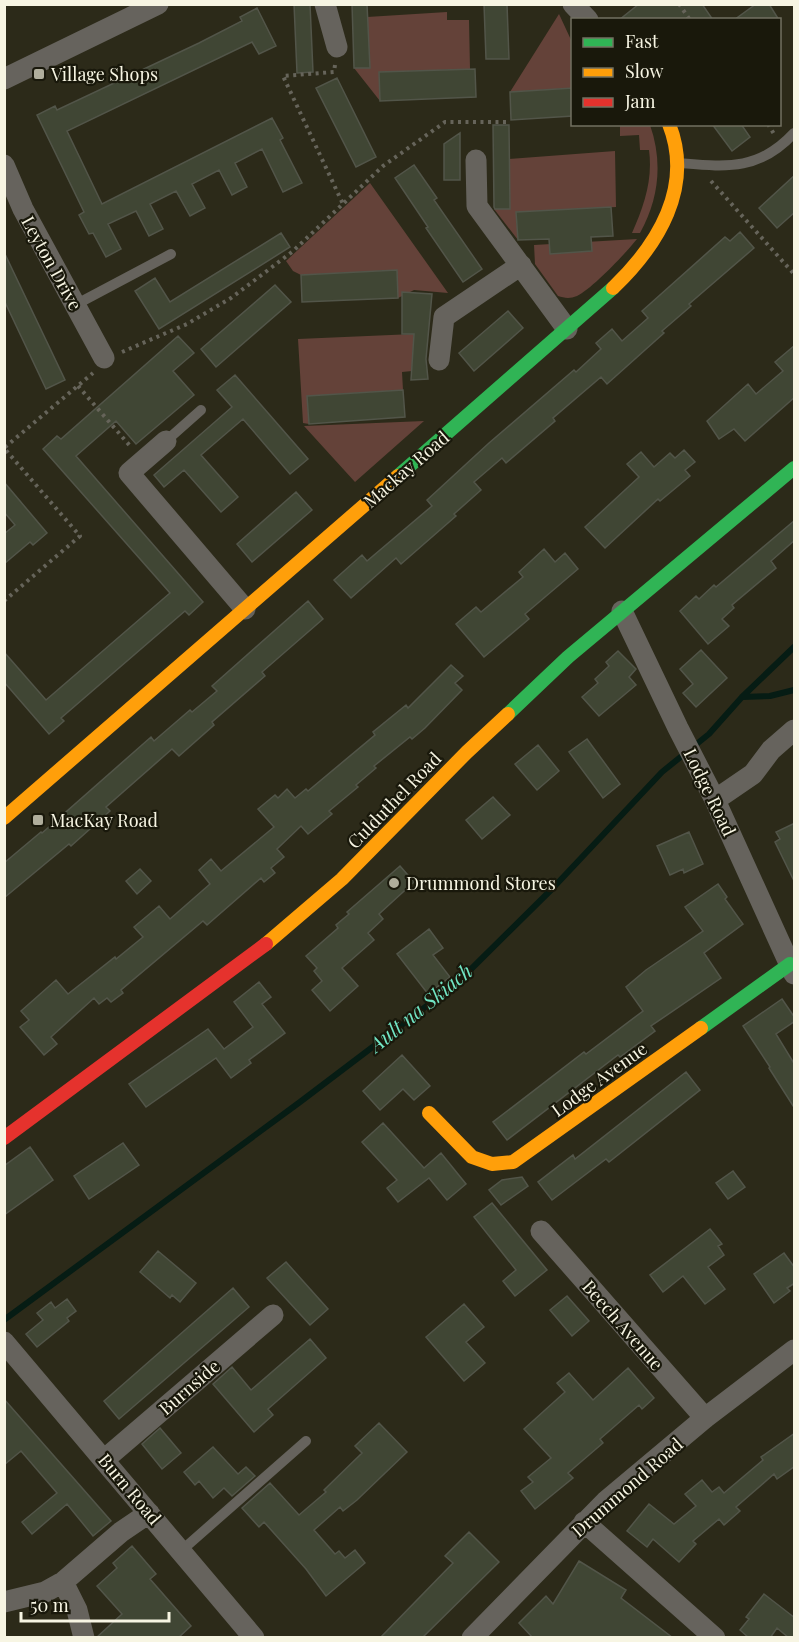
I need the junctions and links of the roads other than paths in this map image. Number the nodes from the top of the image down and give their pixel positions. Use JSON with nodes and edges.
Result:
{"nodes":[{"id":1,"x":325,"y":4,"type":"edge"},
{"id":2,"x":145,"y":7,"type":"edge"},
{"id":3,"x":337,"y":47,"type":"road end"},
{"id":4,"x":4,"y":79,"type":"edge"},
{"id":5,"x":670,"y":126,"type":"edge"},
{"id":6,"x":795,"y":133,"type":"edge"},
{"id":7,"x":476,"y":160,"type":"dead end"},
{"id":8,"x":677,"y":163,"type":"junction"},
{"id":9,"x":4,"y":165,"type":"edge"},
{"id":10,"x":10,"y":193,"type":"edge"},
{"id":11,"x":171,"y":255,"type":"dead end"},
{"id":12,"x":521,"y":265,"type":"junction"},
{"id":13,"x":75,"y":305,"type":"junction"},
{"id":14,"x":567,"y":329,"type":"junction"},
{"id":15,"x":104,"y":358,"type":"road end"},
{"id":16,"x":439,"y":360,"type":"dead end"},
{"id":17,"x":201,"y":410,"type":"dead end"},
{"id":18,"x":166,"y":441,"type":"joint"},
{"id":19,"x":795,"y":468,"type":"edge"},
{"id":20,"x":245,"y":609,"type":"junction"},
{"id":21,"x":622,"y":611,"type":"junction"},
{"id":22,"x":795,"y":730,"type":"edge"},
{"id":23,"x":715,"y":800,"type":"junction"},
{"id":24,"x":4,"y":818,"type":"edge"},
{"id":25,"x":792,"y":969,"type":"edge"},
{"id":26,"x":442,"y":1116,"type":"dead end"},
{"id":27,"x":4,"y":1138,"type":"edge"},
{"id":28,"x":541,"y":1231,"type":"dead end"},
{"id":29,"x":273,"y":1315,"type":"dead end"},
{"id":30,"x":4,"y":1342,"type":"edge"},
{"id":31,"x":795,"y":1350,"type":"edge"},
{"id":32,"x":705,"y":1418,"type":"junction"},
{"id":33,"x":306,"y":1441,"type":"dead end"},
{"id":34,"x":105,"y":1459,"type":"junction"},
{"id":35,"x":149,"y":1513,"type":"junction"},
{"id":36,"x":584,"y":1522,"type":"junction"},
{"id":37,"x":181,"y":1551,"type":"junction"},
{"id":38,"x":63,"y":1582,"type":"junction"},
{"id":39,"x":4,"y":1602,"type":"edge"},
{"id":40,"x":84,"y":1638,"type":"edge"},
{"id":41,"x":254,"y":1638,"type":"edge"},
{"id":42,"x":472,"y":1638,"type":"edge"},
{"id":43,"x":715,"y":1638,"type":"edge"}],
"edges":[{"from":1,"to":3,"type":"street"},
{"from":2,"to":4,"type":"street"},
{"from":5,"to":8,"type":"street","name":"Mackay Road"},
{"from":6,"to":8,"type":"lane"},
{"from":7,"to":12,"type":"street"},
{"from":8,"to":14,"type":"street","name":"Mackay Road"},
{"from":9,"to":10,"type":"street","name":"Leyton Drive"},
{"from":10,"to":13,"type":"street","name":"Leyton Drive"},
{"from":11,"to":13,"type":"lane"},
{"from":12,"to":14,"type":"street"},
{"from":12,"to":16,"type":"street"},
{"from":13,"to":15,"type":"street","name":"Leyton Drive"},
{"from":14,"to":20,"type":"street","name":"Mackay Road"},
{"from":17,"to":18,"type":"lane"},
{"from":18,"to":20,"type":"street"},
{"from":19,"to":21,"type":"street","name":"Culduthel Road"},
{"from":20,"to":24,"type":"street","name":"Mackay Road"},
{"from":21,"to":23,"type":"street","name":"Lodge Road"},
{"from":21,"to":27,"type":"street","name":"Culduthel Road"},
{"from":22,"to":23,"type":"street"},
{"from":23,"to":25,"type":"street","name":"Lodge Road"},
{"from":25,"to":26,"type":"street","name":"Lodge Avenue"},
{"from":28,"to":32,"type":"street","name":"Beech Avenue"},
{"from":29,"to":34,"type":"street","name":"Burnside"},
{"from":30,"to":34,"type":"street","name":"Burn Road"},
{"from":31,"to":32,"type":"street","name":"Drummond Road"},
{"from":32,"to":36,"type":"street","name":"Drummond Road"},
{"from":33,"to":37,"type":"lane"},
{"from":34,"to":35,"type":"street","name":"Burn Road"},
{"from":35,"to":37,"type":"street","name":"Burn Road"},
{"from":35,"to":38,"type":"street"},
{"from":36,"to":42,"type":"street","name":"Drummond Road"},
{"from":36,"to":43,"type":"street"},
{"from":37,"to":41,"type":"street","name":"Burn Road"},
{"from":38,"to":39,"type":"street"},
{"from":38,"to":40,"type":"street"}]}
